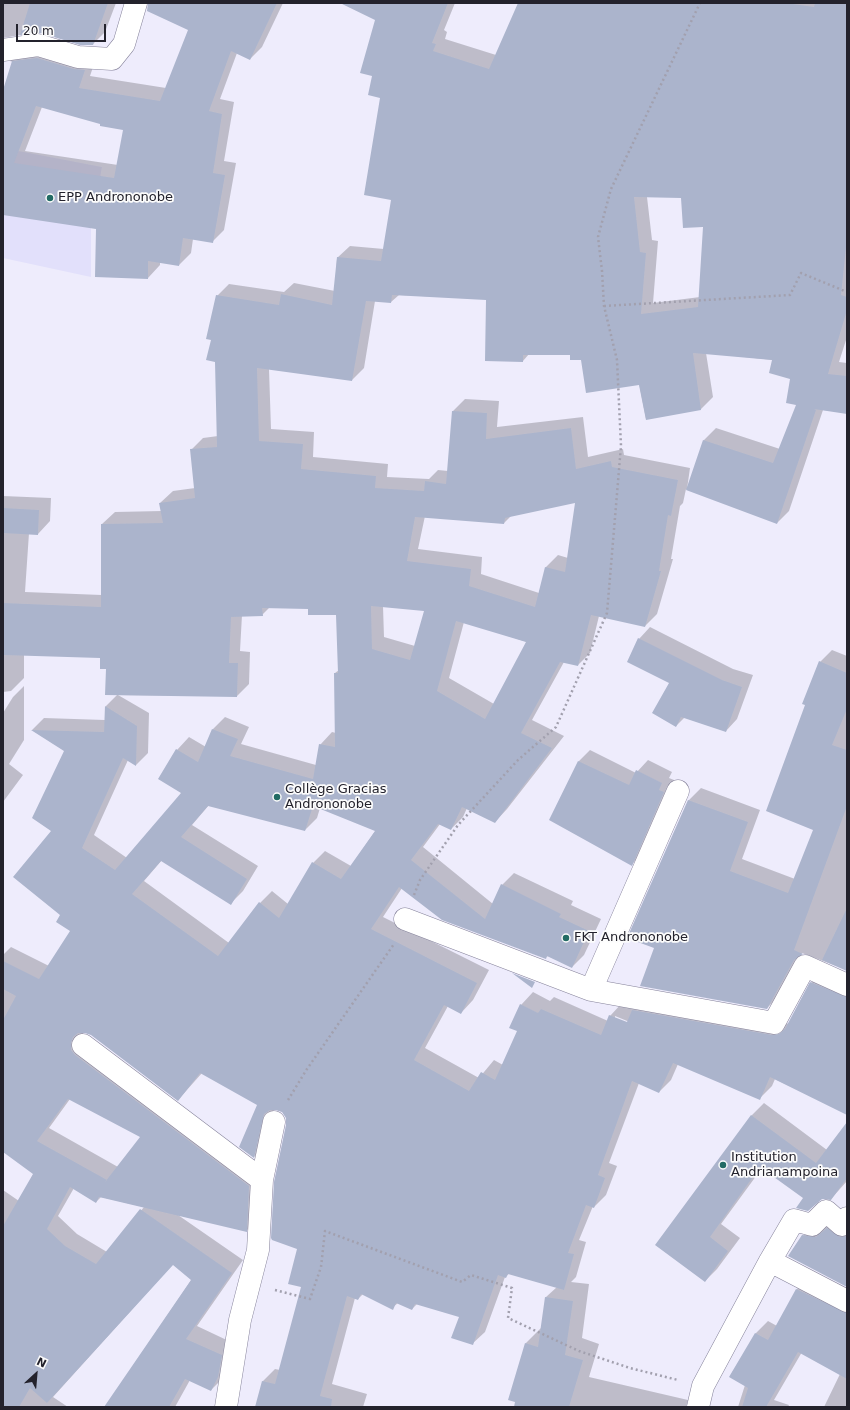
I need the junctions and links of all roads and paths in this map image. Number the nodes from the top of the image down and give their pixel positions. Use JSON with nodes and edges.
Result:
{"nodes":[{"id":1,"x":136,"y":3,"type":"edge"},
{"id":2,"x":700,"y":3,"type":"edge"},
{"id":3,"x":3,"y":50,"type":"edge"},
{"id":4,"x":847,"y":292,"type":"edge"},
{"id":5,"x":604,"y":306,"type":"junction"},
{"id":6,"x":678,"y":791,"type":"dead end"},
{"id":7,"x":405,"y":919,"type":"junction"},
{"id":8,"x":847,"y":984,"type":"edge"},
{"id":9,"x":591,"y":990,"type":"junction"},
{"id":10,"x":84,"y":1045,"type":"dead end"},
{"id":11,"x":274,"y":1122,"type":"joint"},
{"id":12,"x":262,"y":1180,"type":"junction"},
{"id":13,"x":847,"y":1218,"type":"edge"},
{"id":14,"x":770,"y":1261,"type":"junction"},
{"id":15,"x":249,"y":1283,"type":"junction"},
{"id":16,"x":847,"y":1301,"type":"edge"},
{"id":17,"x":703,"y":1386,"type":"junction"},
{"id":18,"x":226,"y":1407,"type":"edge"},
{"id":19,"x":698,"y":1407,"type":"edge"}],
"edges":[{"from":1,"to":3,"type":"street"},
{"from":2,"to":5,"type":"path"},
{"from":4,"to":5,"type":"path"},
{"from":5,"to":7,"type":"path"},
{"from":6,"to":9,"type":"street"},
{"from":7,"to":9,"type":"street"},
{"from":7,"to":11,"type":"path"},
{"from":8,"to":9,"type":"street"},
{"from":10,"to":12,"type":"street"},
{"from":11,"to":12,"type":"street"},
{"from":12,"to":15,"type":"street"},
{"from":13,"to":14,"type":"street"},
{"from":14,"to":16,"type":"street"},
{"from":14,"to":17,"type":"street"},
{"from":15,"to":17,"type":"path"},
{"from":15,"to":18,"type":"street"},
{"from":17,"to":19,"type":"street"}]}
